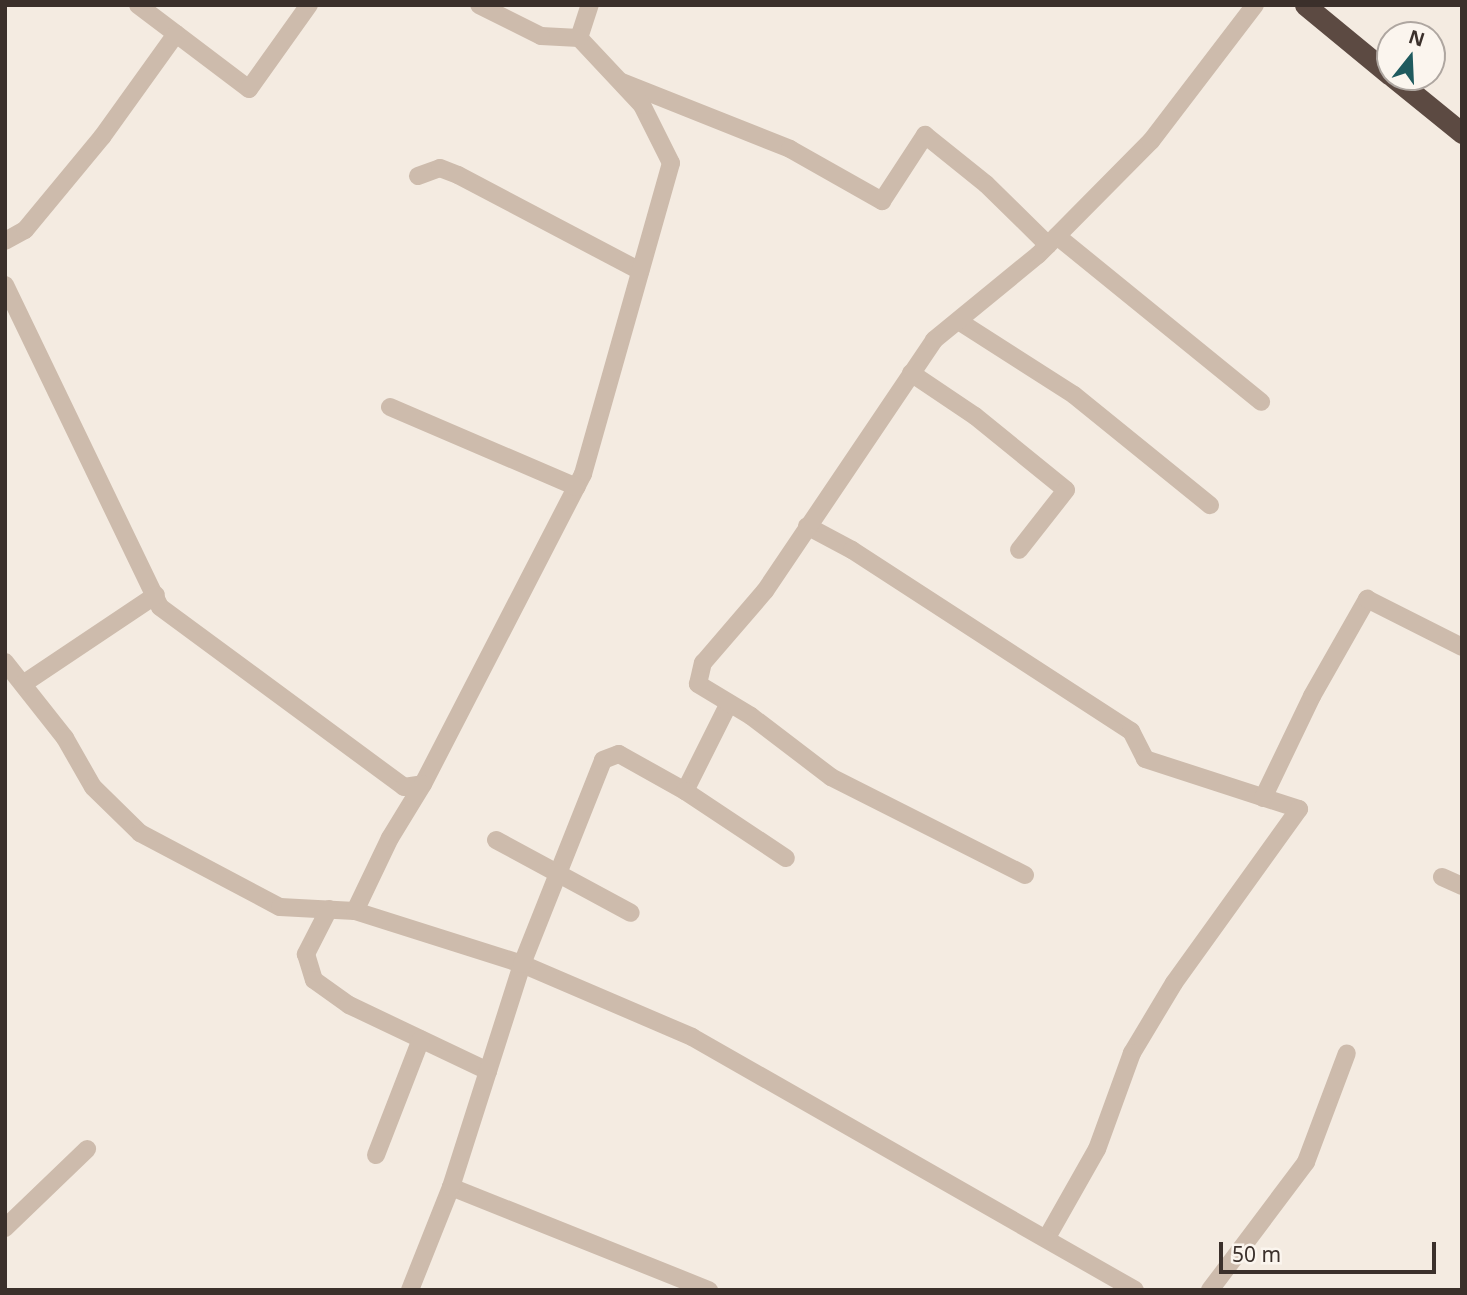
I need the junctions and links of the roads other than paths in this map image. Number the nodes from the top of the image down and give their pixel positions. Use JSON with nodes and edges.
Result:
{"nodes":[{"id":1,"x":138,"y":5,"type":"edge"},
{"id":2,"x":309,"y":5,"type":"edge"},
{"id":3,"x":479,"y":5,"type":"edge"},
{"id":4,"x":590,"y":5,"type":"edge"},
{"id":5,"x":1255,"y":5,"type":"edge"},
{"id":6,"x":1305,"y":5,"type":"edge"},
{"id":7,"x":176,"y":34,"type":"junction"},
{"id":8,"x":579,"y":38,"type":"junction"},
{"id":9,"x":1376,"y":63,"type":"edge"},
{"id":10,"x":619,"y":81,"type":"junction"},
{"id":11,"x":1410,"y":91,"type":"edge"},
{"id":12,"x":1462,"y":133,"type":"edge"},
{"id":13,"x":418,"y":176,"type":"dead end"},
{"id":14,"x":1053,"y":240,"type":"junction"},
{"id":15,"x":5,"y":241,"type":"edge"},
{"id":16,"x":640,"y":271,"type":"junction"},
{"id":17,"x":5,"y":285,"type":"edge"},
{"id":18,"x":960,"y":322,"type":"junction"},
{"id":19,"x":911,"y":373,"type":"junction"},
{"id":20,"x":1261,"y":402,"type":"dead end"},
{"id":21,"x":390,"y":407,"type":"dead end"},
{"id":22,"x":577,"y":487,"type":"junction"},
{"id":23,"x":1210,"y":505,"type":"dead end"},
{"id":24,"x":807,"y":526,"type":"junction"},
{"id":25,"x":1019,"y":550,"type":"dead end"},
{"id":26,"x":156,"y":595,"type":"junction"},
{"id":27,"x":1462,"y":647,"type":"edge"},
{"id":28,"x":5,"y":662,"type":"edge"},
{"id":29,"x":23,"y":684,"type":"junction"},
{"id":30,"x":729,"y":703,"type":"junction"},
{"id":31,"x":423,"y":785,"type":"junction"},
{"id":32,"x":685,"y":791,"type":"junction"},
{"id":33,"x":1263,"y":798,"type":"junction"},
{"id":34,"x":496,"y":840,"type":"dead end"},
{"id":35,"x":786,"y":858,"type":"dead end"},
{"id":36,"x":558,"y":874,"type":"junction"},
{"id":37,"x":1025,"y":875,"type":"dead end"},
{"id":38,"x":1442,"y":877,"type":"dead end"},
{"id":39,"x":1462,"y":886,"type":"edge"},
{"id":40,"x":329,"y":909,"type":"junction"},
{"id":41,"x":355,"y":911,"type":"junction"},
{"id":42,"x":631,"y":913,"type":"dead end"},
{"id":43,"x":522,"y":964,"type":"junction"},
{"id":44,"x":421,"y":1039,"type":"junction"},
{"id":45,"x":1347,"y":1053,"type":"dead end"},
{"id":46,"x":488,"y":1071,"type":"junction"},
{"id":47,"x":87,"y":1149,"type":"dead end"},
{"id":48,"x":376,"y":1155,"type":"dead end"},
{"id":49,"x":452,"y":1187,"type":"junction"},
{"id":50,"x":5,"y":1228,"type":"edge"},
{"id":51,"x":1046,"y":1239,"type":"junction"},
{"id":52,"x":410,"y":1290,"type":"edge"},
{"id":53,"x":709,"y":1290,"type":"edge"},
{"id":54,"x":1135,"y":1290,"type":"edge"},
{"id":55,"x":1210,"y":1290,"type":"edge"}],
"edges":[{"from":1,"to":7,"type":"street"},
{"from":2,"to":7,"type":"street"},
{"from":3,"to":8,"type":"street"},
{"from":4,"to":8,"type":"street"},
{"from":5,"to":14,"type":"street"},
{"from":6,"to":9,"type":"highway"},
{"from":7,"to":15,"type":"street"},
{"from":8,"to":10,"type":"street"},
{"from":10,"to":14,"type":"street"},
{"from":10,"to":16,"type":"street"},
{"from":11,"to":12,"type":"highway"},
{"from":13,"to":16,"type":"street"},
{"from":14,"to":18,"type":"street"},
{"from":14,"to":20,"type":"street"},
{"from":16,"to":22,"type":"street"},
{"from":17,"to":26,"type":"street"},
{"from":18,"to":19,"type":"street"},
{"from":18,"to":23,"type":"street"},
{"from":19,"to":24,"type":"street"},
{"from":19,"to":25,"type":"street"},
{"from":21,"to":22,"type":"street"},
{"from":22,"to":31,"type":"street"},
{"from":24,"to":30,"type":"street"},
{"from":24,"to":33,"type":"street"},
{"from":26,"to":29,"type":"street"},
{"from":26,"to":31,"type":"street"},
{"from":27,"to":33,"type":"street"},
{"from":28,"to":29,"type":"street"},
{"from":29,"to":40,"type":"street"},
{"from":30,"to":32,"type":"street"},
{"from":30,"to":37,"type":"street"},
{"from":31,"to":41,"type":"street"},
{"from":32,"to":35,"type":"street"},
{"from":32,"to":36,"type":"street"},
{"from":33,"to":51,"type":"street"},
{"from":34,"to":36,"type":"street"},
{"from":36,"to":42,"type":"street"},
{"from":36,"to":43,"type":"street"},
{"from":38,"to":39,"type":"street"},
{"from":40,"to":41,"type":"street"},
{"from":40,"to":44,"type":"street"},
{"from":41,"to":43,"type":"street"},
{"from":43,"to":46,"type":"street"},
{"from":43,"to":51,"type":"street"},
{"from":44,"to":46,"type":"street"},
{"from":44,"to":48,"type":"street"},
{"from":45,"to":55,"type":"street"},
{"from":46,"to":49,"type":"street"},
{"from":47,"to":50,"type":"street"},
{"from":49,"to":52,"type":"street"},
{"from":49,"to":53,"type":"street"},
{"from":51,"to":54,"type":"street"}]}
